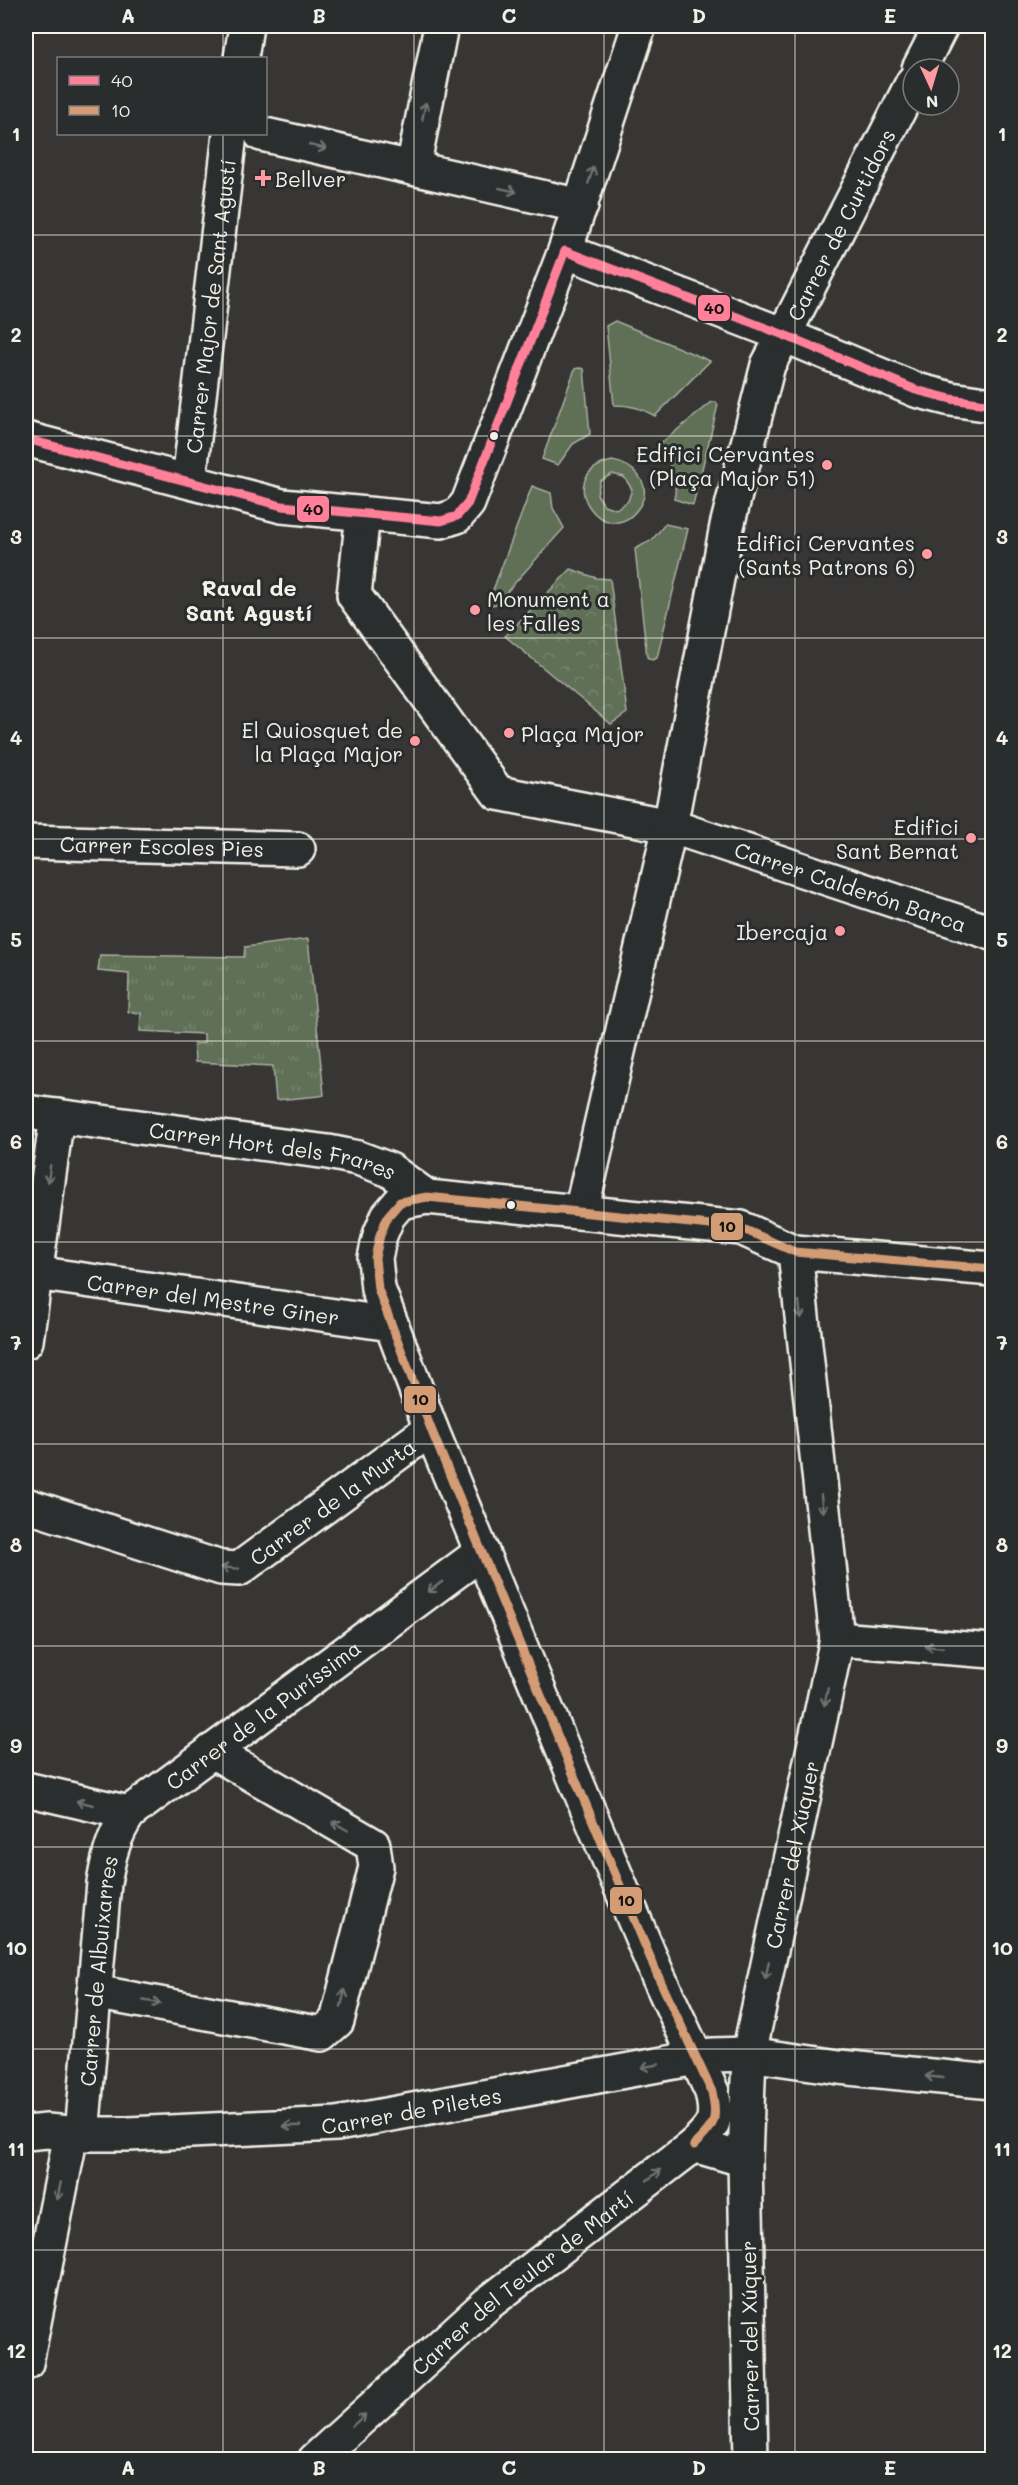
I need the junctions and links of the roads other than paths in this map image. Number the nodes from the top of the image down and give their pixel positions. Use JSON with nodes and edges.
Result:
{"nodes":[{"id":1,"x":246,"y":26,"type":"edge"},
{"id":2,"x":441,"y":26,"type":"edge"},
{"id":3,"x":639,"y":26,"type":"edge"},
{"id":4,"x":941,"y":26,"type":"edge"},
{"id":5,"x":241,"y":57,"type":"edge"},
{"id":6,"x":925,"y":57,"type":"edge"},
{"id":7,"x":901,"y":106,"type":"edge"},
{"id":8,"x":230,"y":135,"type":"edge"},
{"id":9,"x":265,"y":135,"type":"edge"},
{"id":10,"x":413,"y":168,"type":"junction"},
{"id":11,"x":581,"y":206,"type":"junction"},
{"id":12,"x":565,"y":251,"type":"junction"},
{"id":13,"x":784,"y":335,"type":"junction"},
{"id":14,"x":993,"y":405,"type":"edge"},
{"id":15,"x":26,"y":439,"type":"edge"},
{"id":16,"x":189,"y":481,"type":"junction"},
{"id":17,"x":363,"y":514,"type":"junction"},
{"id":18,"x":670,"y":826,"type":"junction"},
{"id":19,"x":26,"y":842,"type":"edge"},
{"id":20,"x":298,"y":849,"type":"dead end"},
{"id":21,"x":993,"y":933,"type":"edge"},
{"id":22,"x":41,"y":1114,"type":"edge"},
{"id":23,"x":426,"y":1197,"type":"junction"},
{"id":24,"x":581,"y":1212,"type":"junction"},
{"id":25,"x":795,"y":1252,"type":"junction"},
{"id":26,"x":993,"y":1269,"type":"edge"},
{"id":27,"x":35,"y":1273,"type":"junction"},
{"id":28,"x":391,"y":1324,"type":"junction"},
{"id":29,"x":26,"y":1341,"type":"edge"},
{"id":30,"x":431,"y":1429,"type":"junction"},
{"id":31,"x":26,"y":1504,"type":"edge"},
{"id":32,"x":482,"y":1552,"type":"junction"},
{"id":33,"x":837,"y":1639,"type":"junction"},
{"id":34,"x":993,"y":1652,"type":"edge"},
{"id":35,"x":212,"y":1751,"type":"junction"},
{"id":36,"x":26,"y":1789,"type":"edge"},
{"id":37,"x":129,"y":1813,"type":"junction"},
{"id":38,"x":94,"y":1992,"type":"junction"},
{"id":39,"x":749,"y":2054,"type":"junction"},
{"id":40,"x":695,"y":2057,"type":"junction"},
{"id":41,"x":993,"y":2082,"type":"edge"},
{"id":42,"x":26,"y":2133,"type":"edge"},
{"id":43,"x":77,"y":2134,"type":"junction"},
{"id":44,"x":694,"y":2145,"type":"junction"},
{"id":45,"x":745,"y":2160,"type":"junction"},
{"id":46,"x":26,"y":2363,"type":"edge"},
{"id":47,"x":315,"y":2460,"type":"edge"},
{"id":48,"x":751,"y":2460,"type":"edge"}],
"edges":[{"from":1,"to":5,"type":"street"},
{"from":10,"to":2,"type":"street","one_way":true},
{"from":11,"to":3,"type":"street","one_way":true},
{"from":4,"to":6,"type":"street"},
{"from":7,"to":13,"type":"street","name":"Carrer de Curtidors"},
{"from":8,"to":16,"type":"street","name":"Carrer Major de Sant Agustí"},
{"from":9,"to":10,"type":"street","one_way":true},
{"from":10,"to":11,"type":"street","one_way":true},
{"from":11,"to":12,"type":"street"},
{"from":12,"to":13,"type":"street"},
{"from":12,"to":17,"type":"street"},
{"from":13,"to":14,"type":"street"},
{"from":13,"to":18,"type":"street","name":"Carrer de Curtidors"},
{"from":15,"to":16,"type":"street"},
{"from":16,"to":17,"type":"street"},
{"from":17,"to":18,"type":"street","name":"Carrer Calderón Barca"},
{"from":18,"to":21,"type":"street","name":"Carrer Calderón Barca"},
{"from":18,"to":24,"type":"street","name":"Carrer de Curtidors"},
{"from":19,"to":20,"type":"street","name":"Carrer Escoles Pies"},
{"from":22,"to":23,"type":"street","name":"Carrer Hort dels Frares"},
{"from":22,"to":27,"type":"street","one_way":true},
{"from":23,"to":24,"type":"street"},
{"from":23,"to":28,"type":"street","name":"Carrer del Teular de Martí"},
{"from":24,"to":25,"type":"street"},
{"from":25,"to":26,"type":"street"},
{"from":25,"to":33,"type":"street","name":"Carrer del Xúquer","one_way":true},
{"from":27,"to":28,"type":"street","name":"Carrer del Mestre Giner"},
{"from":27,"to":29,"type":"street"},
{"from":28,"to":30,"type":"street","name":"Carrer del Teular de Martí"},
{"from":30,"to":31,"type":"street","name":"Carrer de la Murta","one_way":true},
{"from":30,"to":32,"type":"street","name":"Carrer del Teular de Martí"},
{"from":32,"to":35,"type":"street","name":"Carrer de la Puríssima","one_way":true},
{"from":32,"to":40,"type":"street","name":"Carrer del Teular de Martí"},
{"from":34,"to":33,"type":"street","one_way":true},
{"from":33,"to":39,"type":"street","name":"Carrer del Xúquer","one_way":true},
{"from":35,"to":37,"type":"street","name":"Carrer de la Puríssima"},
{"from":38,"to":35,"type":"street","one_way":true},
{"from":37,"to":36,"type":"street","one_way":true},
{"from":37,"to":38,"type":"street","name":"Carrer de Albuixarres"},
{"from":38,"to":43,"type":"street","name":"Carrer de Albuixarres"},
{"from":39,"to":40,"type":"street","name":"Carrer de Piletes"},
{"from":41,"to":39,"type":"street","name":"Carrer de Piletes","one_way":true},
{"from":39,"to":45,"type":"street","name":"Carrer del Xúquer"},
{"from":40,"to":43,"type":"street","name":"Carrer de Piletes","one_way":true},
{"from":40,"to":44,"type":"street","name":"Carrer del Teular de Martí"},
{"from":42,"to":43,"type":"street","name":"Carrer de Piletes"},
{"from":43,"to":46,"type":"street","name":"Carrer de Albuixarres","one_way":true},
{"from":44,"to":45,"type":"street"},
{"from":47,"to":44,"type":"street","name":"Carrer del Teular de Martí","one_way":true},
{"from":45,"to":48,"type":"street","name":"Carrer del Xúquer"}]}
